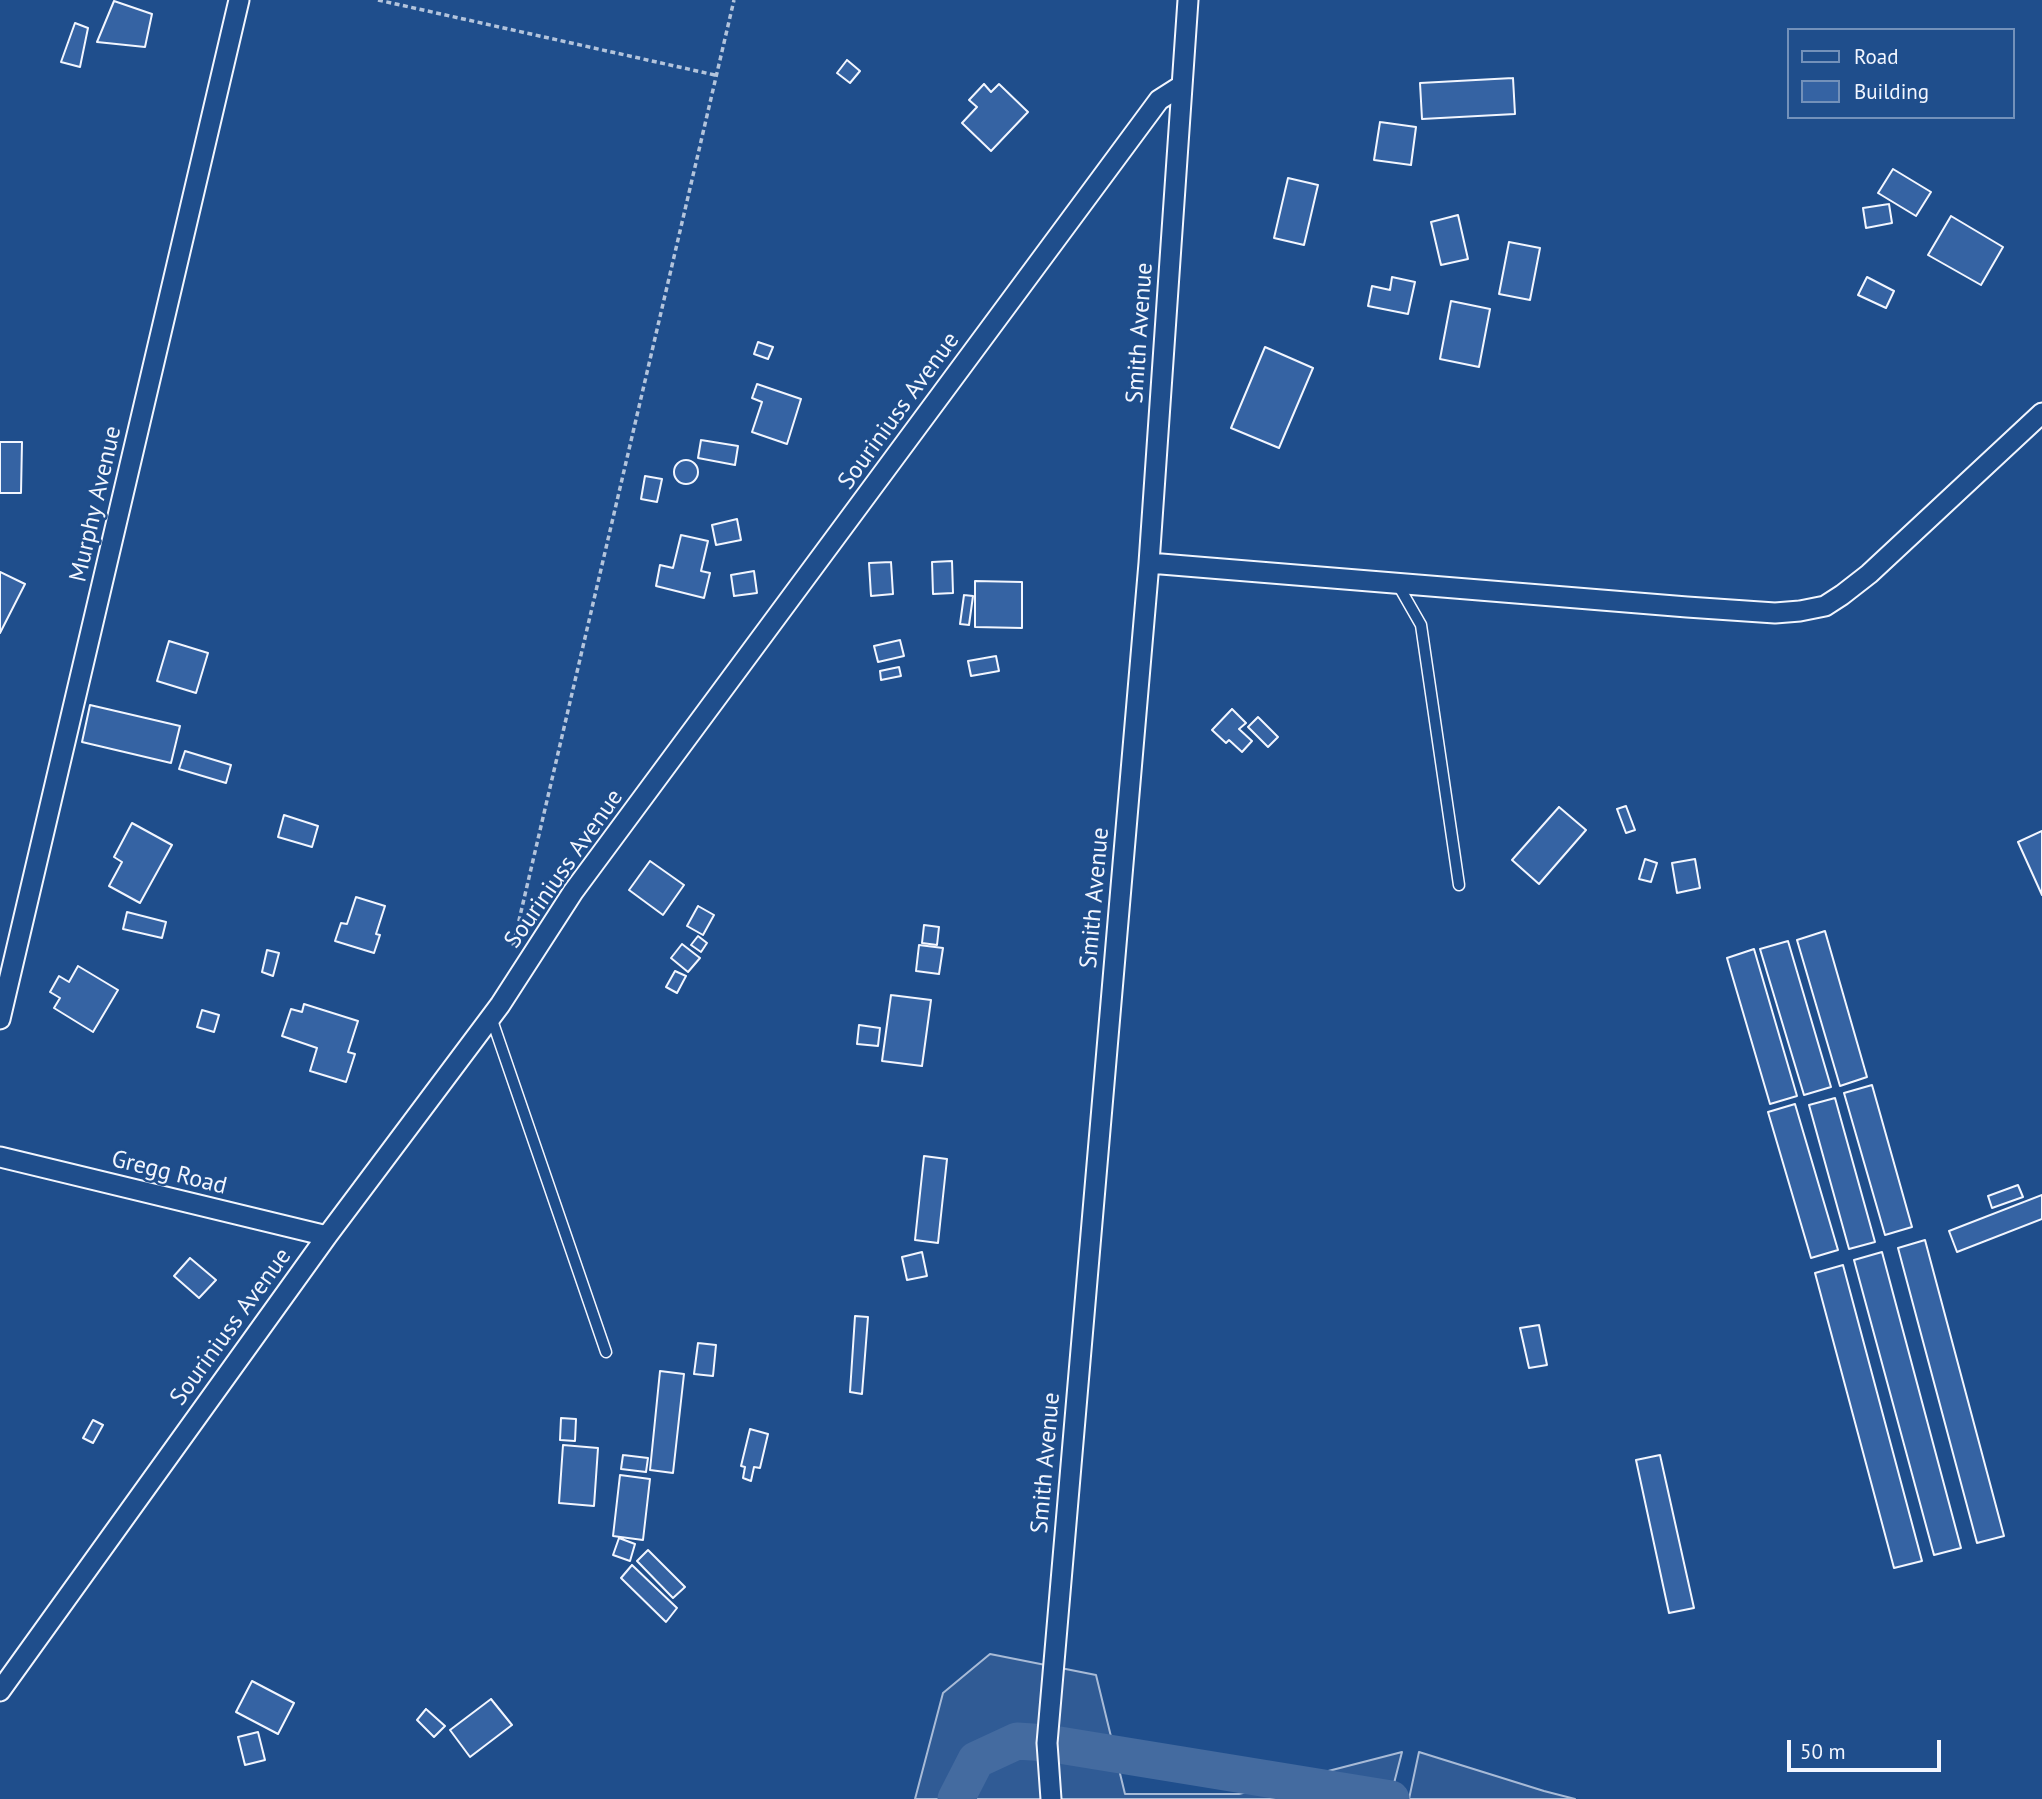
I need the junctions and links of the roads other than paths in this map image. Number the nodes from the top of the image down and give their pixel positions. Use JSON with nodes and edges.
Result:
{"nodes":[{"id":1,"x":239,"y":0,"type":"edge"},
{"id":2,"x":1188,"y":0,"type":"edge"},
{"id":3,"x":1181,"y":86,"type":"junction"},
{"id":4,"x":2042,"y":413,"type":"edge"},
{"id":5,"x":1149,"y":563,"type":"junction"},
{"id":6,"x":1397,"y":583,"type":"junction"},
{"id":7,"x":1459,"y":885,"type":"dead end"},
{"id":8,"x":491,"y":1017,"type":"junction"},
{"id":9,"x":0,"y":1019,"type":"edge"},
{"id":10,"x":0,"y":1157,"type":"edge"},
{"id":11,"x":327,"y":1236,"type":"junction"},
{"id":12,"x":606,"y":1352,"type":"dead end"},
{"id":13,"x":0,"y":1691,"type":"edge"},
{"id":14,"x":1051,"y":1799,"type":"edge"}],
"edges":[{"from":1,"to":9,"type":"street","name":"Murphy Avenue"},
{"from":2,"to":3,"type":"street","name":"Smith Avenue"},
{"from":3,"to":5,"type":"street","name":"Smith Avenue"},
{"from":3,"to":8,"type":"street","name":"Souriniuss Avenue"},
{"from":4,"to":6,"type":"street"},
{"from":5,"to":6,"type":"street"},
{"from":5,"to":14,"type":"street","name":"Smith Avenue"},
{"from":6,"to":7,"type":"lane"},
{"from":8,"to":11,"type":"street","name":"Souriniuss Avenue"},
{"from":8,"to":12,"type":"lane"},
{"from":10,"to":11,"type":"street","name":"Gregg Road"},
{"from":11,"to":13,"type":"street","name":"Souriniuss Avenue"}]}
